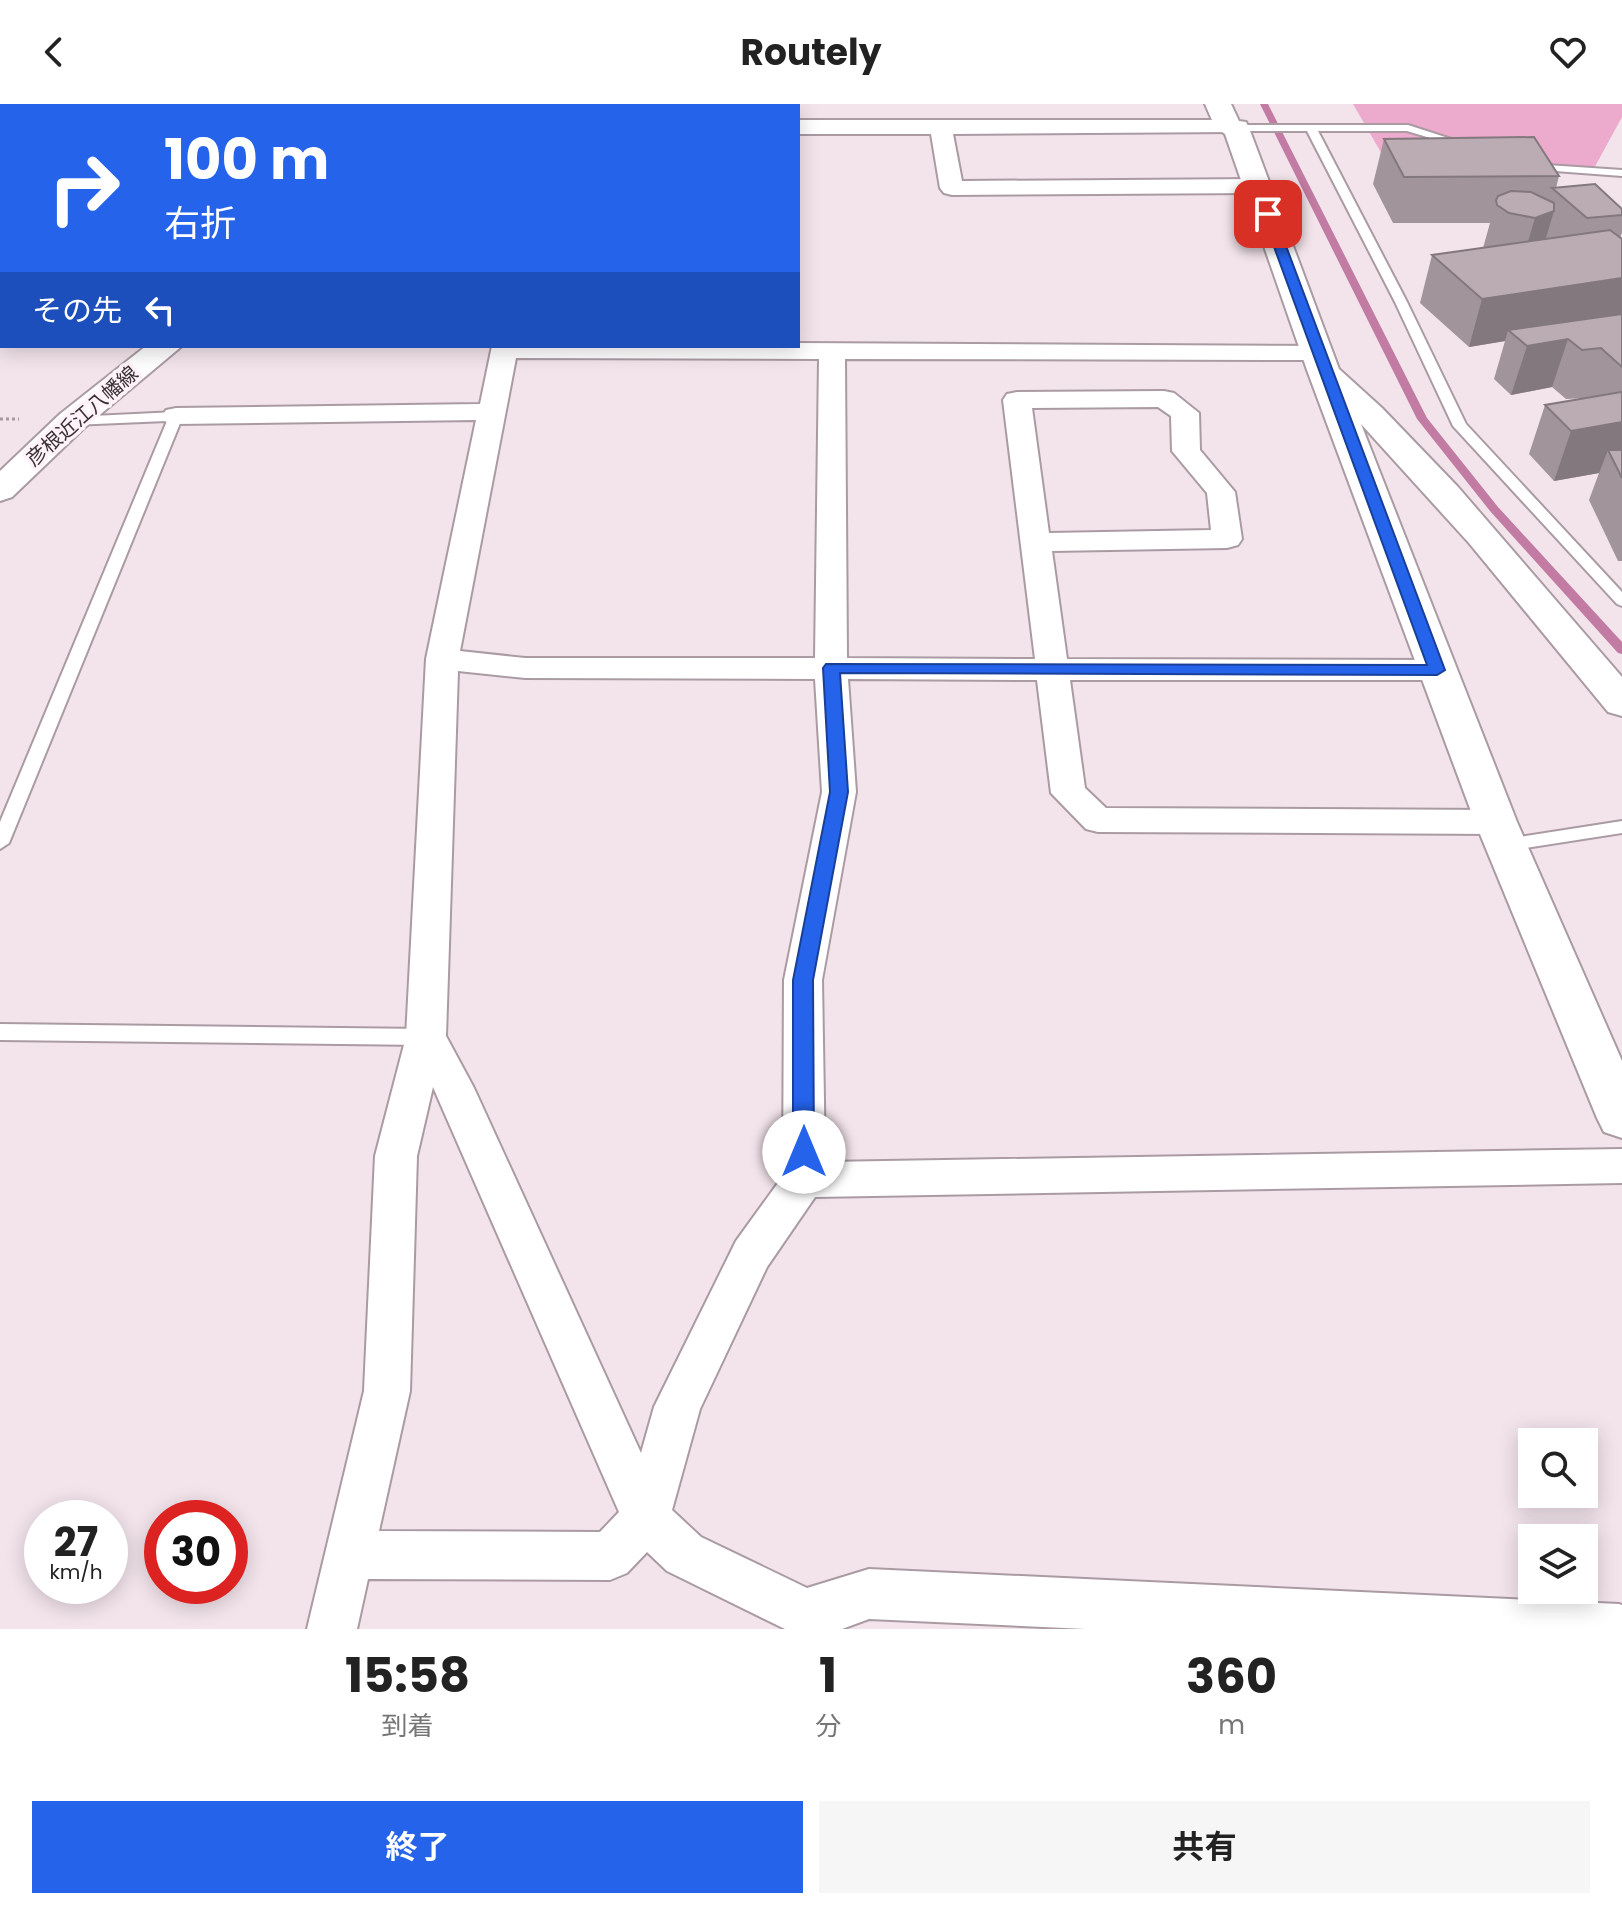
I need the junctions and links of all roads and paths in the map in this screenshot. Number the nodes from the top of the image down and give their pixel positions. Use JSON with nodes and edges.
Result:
{"nodes":[{"id":1,"x":1227,"y":120,"type":"edge"},
{"id":2,"x":800,"y":127,"type":"edge"},
{"id":3,"x":941,"y":127,"type":"junction"},
{"id":4,"x":1311,"y":128,"type":"junction"},
{"id":5,"x":1479,"y":150,"type":"edge"},
{"id":6,"x":1523,"y":166,"type":"edge"},
{"id":7,"x":1622,"y":173,"type":"edge"},
{"id":8,"x":1258,"y":186,"type":"junction"},
{"id":9,"x":163,"y":348,"type":"edge"},
{"id":10,"x":505,"y":348,"type":"edge"},
{"id":11,"x":832,"y":351,"type":"junction"},
{"id":12,"x":1321,"y":361,"type":"junction"},
{"id":13,"x":492,"y":412,"type":"junction"},
{"id":14,"x":176,"y":416,"type":"junction"},
{"id":15,"x":72,"y":421,"type":"junction"},
{"id":16,"x":0,"y":490,"type":"edge"},
{"id":17,"x":1036,"y":542,"type":"junction"},
{"id":18,"x":1622,"y":601,"type":"edge"},
{"id":19,"x":442,"y":659,"type":"junction"},
{"id":20,"x":831,"y":668,"type":"junction"},
{"id":21,"x":1052,"y":669,"type":"junction"},
{"id":22,"x":1437,"y":670,"type":"junction"},
{"id":23,"x":1622,"y":703,"type":"edge"},
{"id":24,"x":1622,"y":827,"type":"edge"},
{"id":25,"x":1501,"y":834,"type":"junction"},
{"id":26,"x":0,"y":843,"type":"edge"},
{"id":27,"x":0,"y":1032,"type":"edge"},
{"id":28,"x":426,"y":1037,"type":"junction"},
{"id":29,"x":1622,"y":1118,"type":"edge"},
{"id":30,"x":1622,"y":1166,"type":"edge"},
{"id":31,"x":804,"y":1180,"type":"junction"},
{"id":32,"x":646,"y":1518,"type":"junction"},
{"id":33,"x":349,"y":1555,"type":"junction"},
{"id":34,"x":811,"y":1621,"type":"edge"},
{"id":35,"x":332,"y":1629,"type":"edge"},
{"id":36,"x":1619,"y":1629,"type":"edge"}],
"edges":[{"from":1,"to":3,"type":"street"},
{"from":1,"to":4,"type":"lane"},
{"from":1,"to":8,"type":"street"},
{"from":2,"to":3,"type":"street"},
{"from":3,"to":8,"type":"street"},
{"from":4,"to":5,"type":"lane"},
{"from":4,"to":18,"type":"lane"},
{"from":6,"to":7,"type":"lane"},
{"from":8,"to":12,"type":"street"},
{"from":9,"to":15,"type":"street","name":"彦根近江八幡線"},
{"from":10,"to":11,"type":"street"},
{"from":10,"to":13,"type":"street"},
{"from":11,"to":12,"type":"street"},
{"from":11,"to":20,"type":"street"},
{"from":12,"to":22,"type":"street"},
{"from":12,"to":23,"type":"street"},
{"from":13,"to":14,"type":"street"},
{"from":13,"to":19,"type":"street"},
{"from":14,"to":15,"type":"lane"},
{"from":14,"to":26,"type":"lane"},
{"from":15,"to":16,"type":"street","name":"彦根近江八幡線"},
{"from":17,"to":17,"type":"street"},
{"from":17,"to":21,"type":"street"},
{"from":19,"to":20,"type":"street"},
{"from":19,"to":28,"type":"street"},
{"from":20,"to":21,"type":"street"},
{"from":20,"to":31,"type":"street"},
{"from":21,"to":22,"type":"street"},
{"from":21,"to":25,"type":"street"},
{"from":22,"to":25,"type":"street"},
{"from":24,"to":25,"type":"lane"},
{"from":25,"to":29,"type":"street"},
{"from":27,"to":28,"type":"lane"},
{"from":28,"to":32,"type":"street"},
{"from":28,"to":33,"type":"street"},
{"from":30,"to":31,"type":"street"},
{"from":31,"to":32,"type":"street"},
{"from":32,"to":33,"type":"street"},
{"from":32,"to":34,"type":"street"},
{"from":33,"to":35,"type":"street"},
{"from":34,"to":36,"type":"street"}]}
